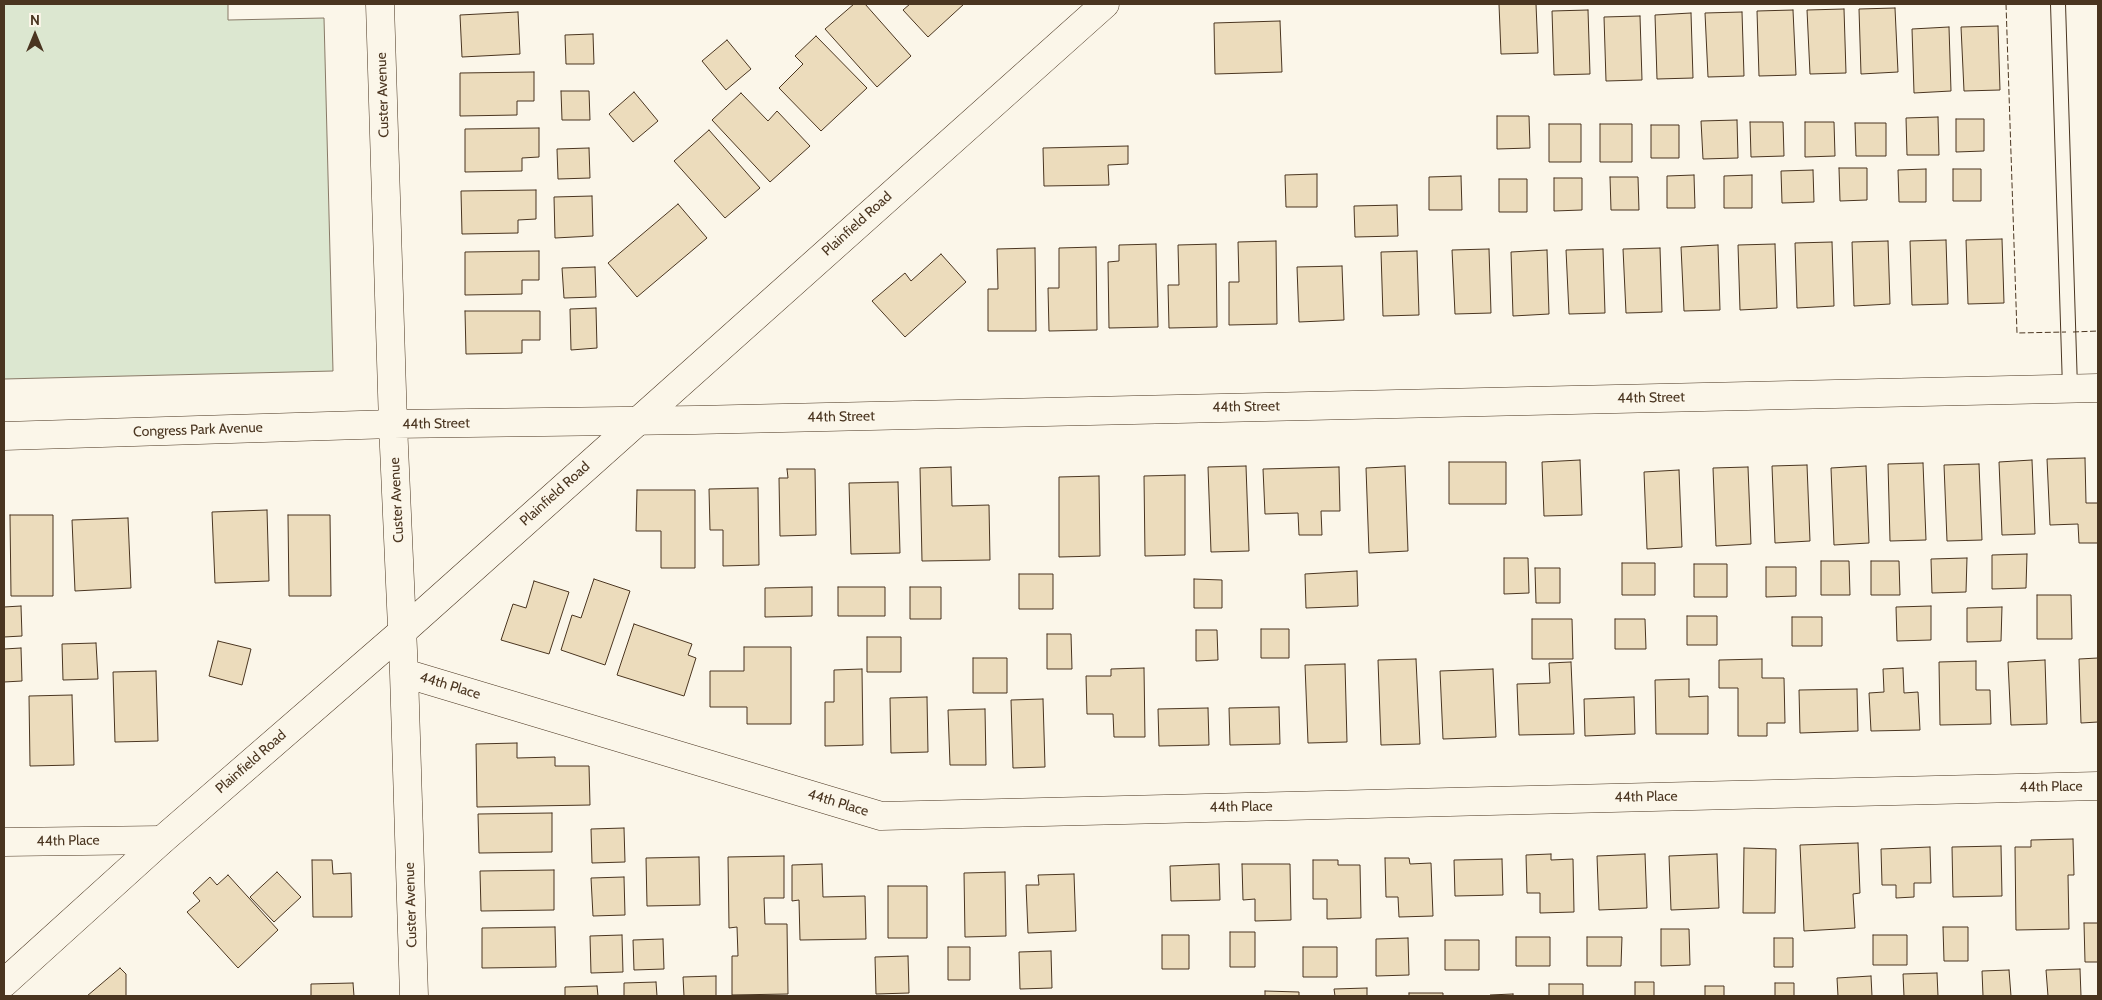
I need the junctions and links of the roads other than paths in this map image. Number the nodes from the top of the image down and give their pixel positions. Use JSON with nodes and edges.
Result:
{"nodes":[{"id":1,"x":380,"y":4,"type":"edge"},
{"id":2,"x":1105,"y":4,"type":"edge"},
{"id":3,"x":2058,"y":4,"type":"edge"},
{"id":4,"x":2070,"y":388,"type":"junction"},
{"id":5,"x":2098,"y":388,"type":"edge"},
{"id":6,"x":636,"y":421,"type":"junction"},
{"id":7,"x":393,"y":424,"type":"junction"},
{"id":8,"x":4,"y":436,"type":"edge"},
{"id":9,"x":402,"y":631,"type":"junction"},
{"id":10,"x":404,"y":673,"type":"junction"},
{"id":11,"x":2098,"y":786,"type":"edge"},
{"id":12,"x":162,"y":840,"type":"junction"},
{"id":13,"x":4,"y":842,"type":"edge"},
{"id":14,"x":4,"y":983,"type":"edge"},
{"id":15,"x":414,"y":996,"type":"edge"}],
"edges":[{"from":1,"to":7,"type":"street","name":"Custer Avenue"},
{"from":2,"to":6,"type":"street","name":"Plainfield Road"},
{"from":3,"to":4,"type":"lane"},
{"from":4,"to":5,"type":"street","name":"44th Street"},
{"from":4,"to":6,"type":"street","name":"44th Street"},
{"from":6,"to":7,"type":"street","name":"44th Street"},
{"from":6,"to":9,"type":"street","name":"Plainfield Road"},
{"from":7,"to":8,"type":"street","name":"Congress Park Avenue"},
{"from":7,"to":9,"type":"street","name":"Custer Avenue"},
{"from":9,"to":10,"type":"street","name":"Custer Avenue"},
{"from":9,"to":12,"type":"street","name":"Plainfield Road"},
{"from":10,"to":11,"type":"street","name":"44th Place"},
{"from":10,"to":15,"type":"street","name":"Custer Avenue"},
{"from":12,"to":13,"type":"street","name":"44th Place"},
{"from":12,"to":14,"type":"street","name":"Plainfield Road"}]}
